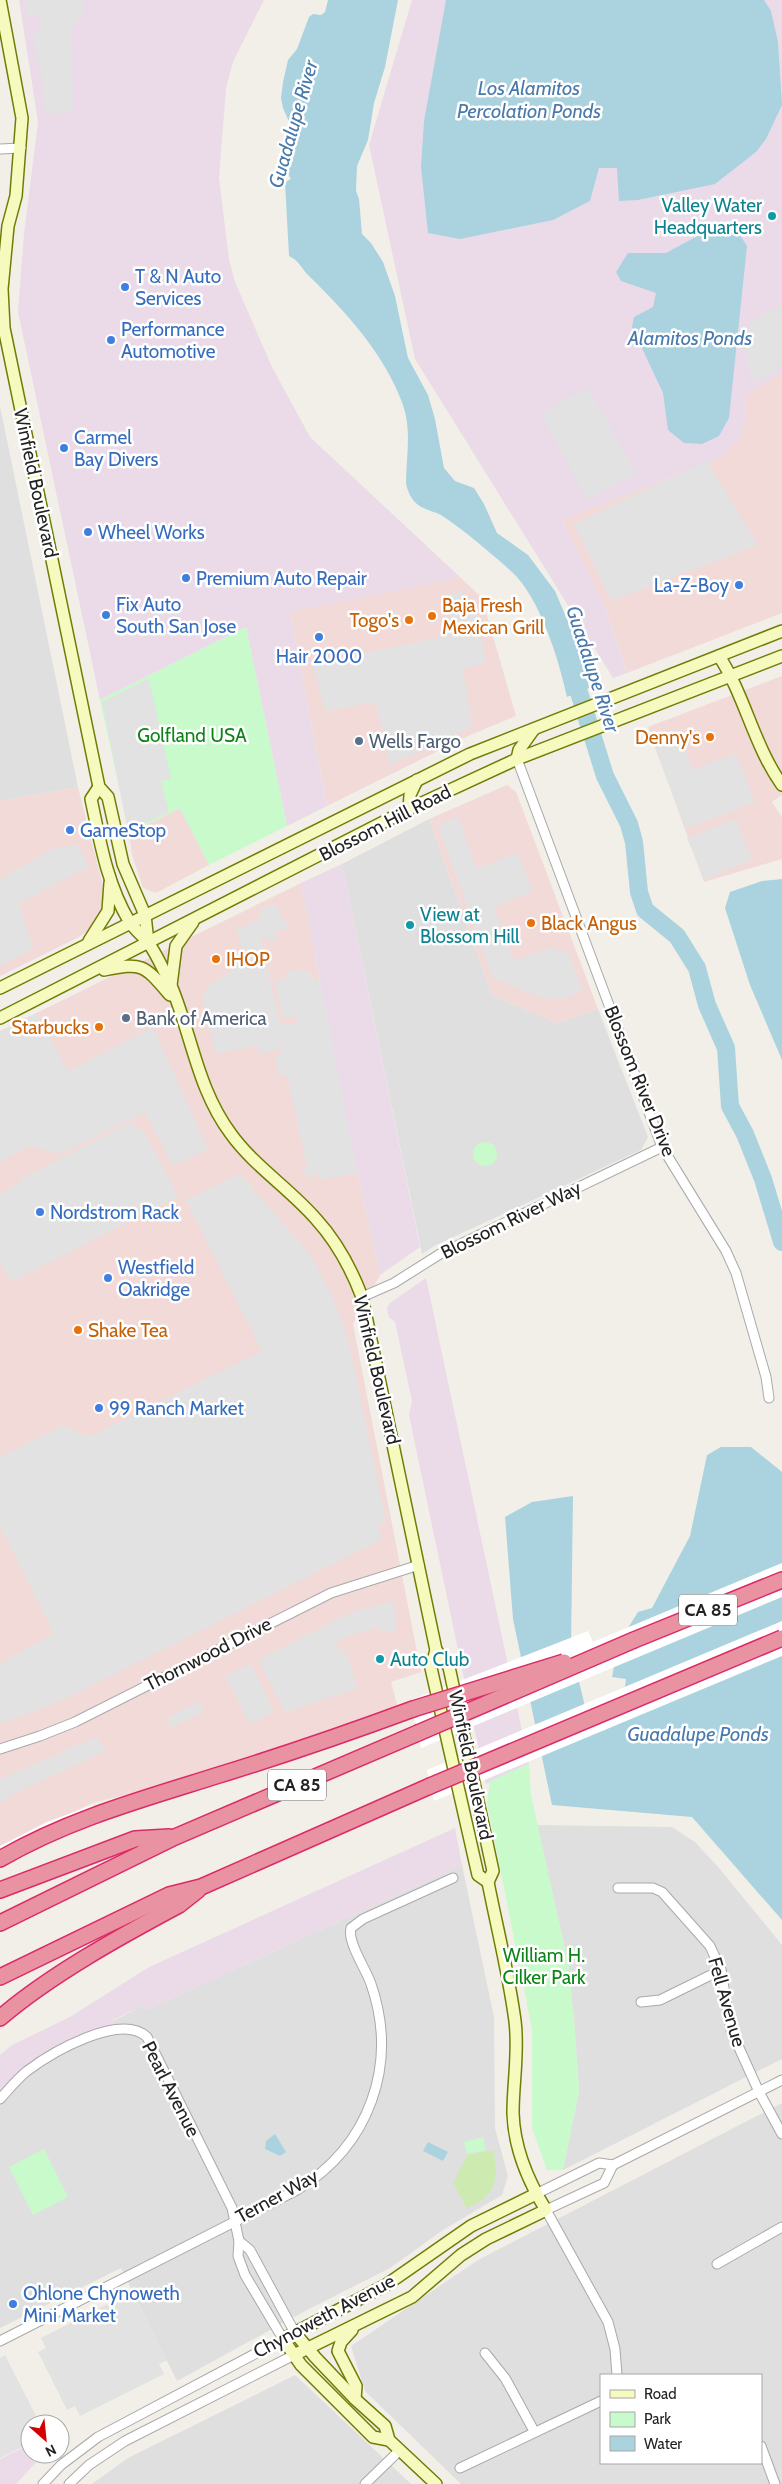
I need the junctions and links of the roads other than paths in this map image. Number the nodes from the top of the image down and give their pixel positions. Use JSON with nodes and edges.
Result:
{"nodes":[{"id":1,"x":0,"y":0,"type":"edge"},
{"id":2,"x":21,"y":148,"type":"junction"},
{"id":3,"x":0,"y":149,"type":"edge"},
{"id":4,"x":782,"y":631,"type":"edge"},
{"id":5,"x":719,"y":656,"type":"junction"},
{"id":6,"x":782,"y":656,"type":"edge"},
{"id":7,"x":732,"y":676,"type":"junction"},
{"id":8,"x":540,"y":725,"type":"junction"},
{"id":9,"x":517,"y":759,"type":"junction"},
{"id":10,"x":417,"y":780,"type":"junction"},
{"id":11,"x":782,"y":785,"type":"edge"},
{"id":12,"x":98,"y":787,"type":"junction"},
{"id":13,"x":409,"y":809,"type":"junction"},
{"id":14,"x":110,"y":876,"type":"junction"},
{"id":15,"x":145,"y":915,"type":"junction"},
{"id":16,"x":194,"y":921,"type":"junction"},
{"id":17,"x":130,"y":922,"type":"junction"},
{"id":18,"x":148,"y":942,"type":"junction"},
{"id":19,"x":88,"y":943,"type":"junction"},
{"id":20,"x":88,"y":974,"type":"junction"},
{"id":21,"x":171,"y":987,"type":"junction"},
{"id":22,"x":0,"y":988,"type":"edge"},
{"id":23,"x":177,"y":1003,"type":"junction"},
{"id":24,"x":0,"y":1018,"type":"edge"},
{"id":25,"x":662,"y":1147,"type":"junction"},
{"id":26,"x":362,"y":1297,"type":"junction"},
{"id":27,"x":769,"y":1398,"type":"dead end"},
{"id":28,"x":419,"y":1565,"type":"junction"},
{"id":29,"x":782,"y":1580,"type":"edge"},
{"id":30,"x":782,"y":1638,"type":"edge"},
{"id":31,"x":634,"y":1640,"type":"junction"},
{"id":32,"x":436,"y":1650,"type":"junction"},
{"id":33,"x":0,"y":1749,"type":"edge"},
{"id":34,"x":176,"y":1836,"type":"junction"},
{"id":35,"x":0,"y":1859,"type":"edge"},
{"id":36,"x":453,"y":1878,"type":"dead end"},
{"id":37,"x":488,"y":1882,"type":"junction"},
{"id":38,"x":201,"y":1887,"type":"junction"},
{"id":39,"x":618,"y":1888,"type":"dead end"},
{"id":40,"x":0,"y":1890,"type":"edge"},
{"id":41,"x":0,"y":1923,"type":"edge"},
{"id":42,"x":721,"y":1970,"type":"junction"},
{"id":43,"x":0,"y":1978,"type":"edge"},
{"id":44,"x":641,"y":2002,"type":"dead end"},
{"id":45,"x":0,"y":2018,"type":"edge"},
{"id":46,"x":782,"y":2080,"type":"edge"},
{"id":47,"x":759,"y":2092,"type":"junction"},
{"id":48,"x":0,"y":2099,"type":"edge"},
{"id":49,"x":782,"y":2134,"type":"edge"},
{"id":50,"x":613,"y":2165,"type":"junction"},
{"id":51,"x":536,"y":2194,"type":"junction"},
{"id":52,"x":546,"y":2210,"type":"junction"},
{"id":53,"x":236,"y":2220,"type":"junction"},
{"id":54,"x":782,"y":2228,"type":"edge"},
{"id":55,"x":239,"y":2241,"type":"junction"},
{"id":56,"x":717,"y":2264,"type":"dead end"},
{"id":57,"x":368,"y":2318,"type":"junction"},
{"id":58,"x":295,"y":2333,"type":"junction"},
{"id":59,"x":283,"y":2339,"type":"junction"},
{"id":60,"x":0,"y":2341,"type":"edge"},
{"id":61,"x":309,"y":2348,"type":"junction"},
{"id":62,"x":484,"y":2353,"type":"dead end"},
{"id":63,"x":294,"y":2355,"type":"junction"},
{"id":64,"x":616,"y":2374,"type":"edge"},
{"id":65,"x":355,"y":2399,"type":"junction"},
{"id":66,"x":600,"y":2400,"type":"edge"},
{"id":67,"x":534,"y":2432,"type":"junction"},
{"id":68,"x":389,"y":2440,"type":"junction"},
{"id":69,"x":762,"y":2449,"type":"edge"},
{"id":70,"x":399,"y":2450,"type":"junction"},
{"id":71,"x":460,"y":2468,"type":"dead end"},
{"id":72,"x":43,"y":2484,"type":"edge"},
{"id":73,"x":69,"y":2484,"type":"edge"},
{"id":74,"x":365,"y":2484,"type":"edge"},
{"id":75,"x":436,"y":2484,"type":"edge"},
{"id":76,"x":775,"y":2484,"type":"edge"}],
"edges":[{"from":1,"to":2,"type":"street","name":"Winfield Boulevard"},
{"from":2,"to":3,"type":"street"},
{"from":2,"to":12,"type":"street","name":"Winfield Boulevard"},
{"from":4,"to":5,"type":"street","name":"Blossom Hill Road"},
{"from":5,"to":7,"type":"street"},
{"from":5,"to":8,"type":"street","name":"Blossom Hill Road"},
{"from":6,"to":7,"type":"street","name":"Blossom Hill Road"},
{"from":7,"to":9,"type":"street","name":"Blossom Hill Road"},
{"from":7,"to":11,"type":"street"},
{"from":8,"to":9,"type":"street"},
{"from":8,"to":10,"type":"street","name":"Blossom Hill Road"},
{"from":9,"to":13,"type":"street","name":"Blossom Hill Road"},
{"from":9,"to":25,"type":"street","name":"Blossom River Drive"},
{"from":10,"to":13,"type":"street"},
{"from":10,"to":15,"type":"street","name":"Blossom Hill Road"},
{"from":12,"to":14,"type":"street","name":"Winfield Boulevard"},
{"from":12,"to":15,"type":"street","name":"Winfield Boulevard"},
{"from":13,"to":16,"type":"street","name":"Blossom Hill Road"},
{"from":14,"to":17,"type":"street","name":"Winfield Boulevard"},
{"from":14,"to":19,"type":"street"},
{"from":15,"to":17,"type":"street","name":"Blossom Hill Road"},
{"from":15,"to":18,"type":"street","name":"Winfield Boulevard"},
{"from":16,"to":18,"type":"street","name":"Blossom Hill Road"},
{"from":16,"to":21,"type":"street"},
{"from":17,"to":18,"type":"street","name":"Winfield Boulevard"},
{"from":17,"to":19,"type":"street","name":"Blossom Hill Road"},
{"from":18,"to":20,"type":"street","name":"Blossom Hill Road"},
{"from":18,"to":21,"type":"street","name":"Winfield Boulevard"},
{"from":19,"to":22,"type":"street","name":"Blossom Hill Road"},
{"from":20,"to":23,"type":"street"},
{"from":20,"to":24,"type":"street","name":"Blossom Hill Road"},
{"from":21,"to":23,"type":"street","name":"Winfield Boulevard"},
{"from":23,"to":26,"type":"street","name":"Winfield Boulevard"},
{"from":25,"to":26,"type":"street","name":"Blossom River Way"},
{"from":25,"to":27,"type":"street","name":"Blossom River Drive"},
{"from":26,"to":28,"type":"street","name":"Winfield Boulevard"},
{"from":28,"to":32,"type":"street","name":"Winfield Boulevard"},
{"from":28,"to":33,"type":"street","name":"Thornwood Drive"},
{"from":29,"to":31,"type":"highway","number":"CA 85"},
{"from":30,"to":38,"type":"highway","bridge":true},
{"from":31,"to":34,"type":"highway","number":"CA 85","bridge":true},
{"from":31,"to":35,"type":"highway","bridge":true},
{"from":32,"to":37,"type":"street","name":"Winfield Boulevard"},
{"from":32,"to":37,"type":"street","name":"Winfield Boulevard"},
{"from":34,"to":40,"type":"highway"},
{"from":34,"to":41,"type":"highway","number":"CA 85"},
{"from":36,"to":53,"type":"street","name":"Terner Way"},
{"from":37,"to":51,"type":"street","name":"Winfield Boulevard"},
{"from":38,"to":43,"type":"highway"},
{"from":38,"to":45,"type":"highway"},
{"from":39,"to":42,"type":"street","name":"Fell Avenue"},
{"from":42,"to":44,"type":"street"},
{"from":42,"to":47,"type":"street","name":"Fell Avenue"},
{"from":46,"to":47,"type":"street","name":"Chynoweth Avenue"},
{"from":47,"to":49,"type":"street","name":"Fell Avenue"},
{"from":47,"to":50,"type":"street","name":"Chynoweth Avenue"},
{"from":48,"to":53,"type":"street","name":"Pearl Avenue"},
{"from":50,"to":51,"type":"street","name":"Chynoweth Avenue"},
{"from":50,"to":52,"type":"street","name":"Chynoweth Avenue"},
{"from":51,"to":52,"type":"street","name":"Winfield Boulevard"},
{"from":51,"to":58,"type":"street","name":"Chynoweth Avenue"},
{"from":52,"to":57,"type":"street","name":"Chynoweth Avenue"},
{"from":52,"to":64,"type":"street"},
{"from":53,"to":55,"type":"street","name":"Pearl Avenue"},
{"from":53,"to":60,"type":"street","name":"Terner Way"},
{"from":54,"to":56,"type":"street"},
{"from":55,"to":58,"type":"street","name":"Pearl Avenue"},
{"from":55,"to":59,"type":"street","name":"Pearl Avenue"},
{"from":57,"to":61,"type":"street","name":"Chynoweth Avenue"},
{"from":57,"to":65,"type":"street"},
{"from":58,"to":59,"type":"street","name":"Chynoweth Avenue"},
{"from":58,"to":61,"type":"street","name":"Pearl Avenue"},
{"from":59,"to":63,"type":"street","name":"Pearl Avenue"},
{"from":59,"to":72,"type":"street","name":"Chynoweth Avenue"},
{"from":61,"to":63,"type":"street","name":"Chynoweth Avenue"},
{"from":61,"to":65,"type":"street","name":"Pearl Avenue"},
{"from":62,"to":67,"type":"street"},
{"from":63,"to":68,"type":"street","name":"Pearl Avenue"},
{"from":63,"to":73,"type":"street","name":"Chynoweth Avenue"},
{"from":65,"to":68,"type":"street","name":"Pearl Avenue"},
{"from":66,"to":67,"type":"street"},
{"from":67,"to":71,"type":"street"},
{"from":68,"to":70,"type":"street","name":"Pearl Avenue"},
{"from":69,"to":76,"type":"street"},
{"from":70,"to":74,"type":"street"},
{"from":70,"to":75,"type":"street","name":"Pearl Avenue"}]}
